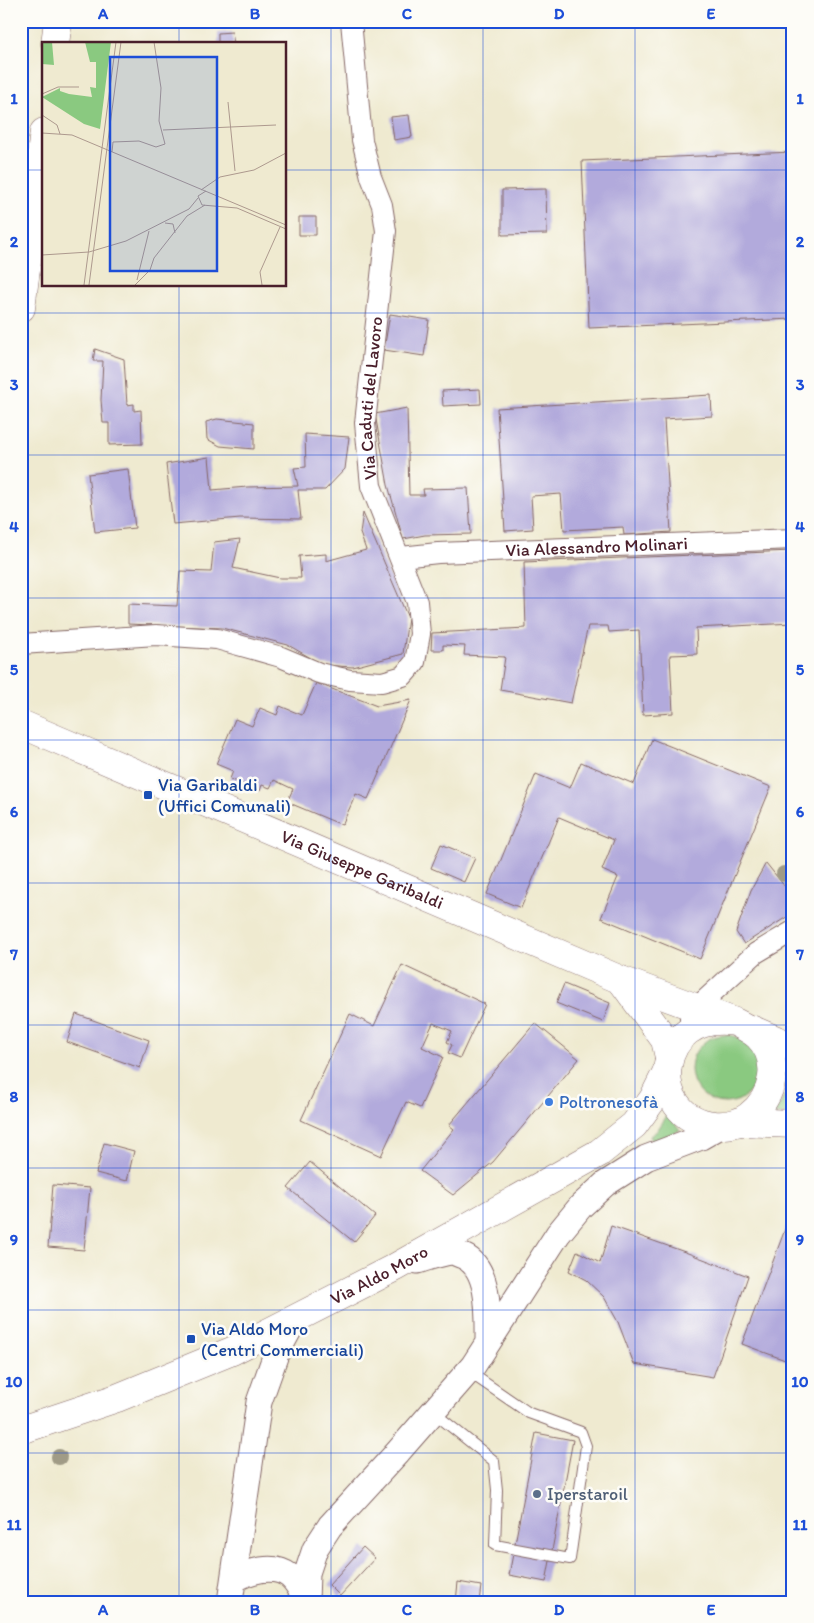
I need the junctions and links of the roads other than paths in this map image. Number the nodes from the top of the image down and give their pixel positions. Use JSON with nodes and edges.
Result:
{"nodes":[{"id":1,"x":58,"y":21,"type":"edge"},
{"id":2,"x":351,"y":21,"type":"edge"},
{"id":3,"x":55,"y":42,"type":"edge"},
{"id":4,"x":42,"y":147,"type":"edge"},
{"id":5,"x":21,"y":308,"type":"edge"},
{"id":6,"x":793,"y":539,"type":"edge"},
{"id":7,"x":401,"y":557,"type":"junction"},
{"id":8,"x":21,"y":644,"type":"edge"},
{"id":9,"x":21,"y":724,"type":"edge"},
{"id":10,"x":793,"y":931,"type":"edge"},
{"id":11,"x":620,"y":980,"type":"junction"},
{"id":12,"x":725,"y":1019,"type":"junction"},
{"id":13,"x":793,"y":1048,"type":"edge"},
{"id":14,"x":670,"y":1058,"type":"junction"},
{"id":15,"x":732,"y":1124,"type":"junction"},
{"id":16,"x":793,"y":1124,"type":"edge"},
{"id":17,"x":396,"y":1267,"type":"junction"},
{"id":18,"x":295,"y":1319,"type":"junction"},
{"id":19,"x":488,"y":1342,"type":"junction"},
{"id":20,"x":468,"y":1371,"type":"junction"},
{"id":21,"x":433,"y":1412,"type":"junction"},
{"id":22,"x":21,"y":1430,"type":"edge"},
{"id":23,"x":232,"y":1591,"type":"edge"},
{"id":24,"x":306,"y":1600,"type":"edge"}],
"edges":[{"from":1,"to":3,"type":"main road"},
{"from":2,"to":7,"type":"street","name":"Via Caduti del Lavoro"},
{"from":4,"to":5,"type":"main road"},
{"from":6,"to":7,"type":"street","name":"Via Alessandro Molinari"},
{"from":7,"to":8,"type":"street","name":"Via Caduti del Lavoro"},
{"from":9,"to":11,"type":"main road","name":"Via Giuseppe Garibaldi"},
{"from":10,"to":12,"type":"street"},
{"from":11,"to":12,"type":"main road","name":"Via Giuseppe Garibaldi"},
{"from":11,"to":14,"type":"main road"},
{"from":12,"to":13,"type":"main road","name":"Via Giuseppe Garibaldi"},
{"from":12,"to":14,"type":"street"},
{"from":12,"to":14,"type":"main road"},
{"from":12,"to":15,"type":"main road"},
{"from":14,"to":15,"type":"main road"},
{"from":14,"to":17,"type":"main road","name":"Via Aldo Moro"},
{"from":15,"to":16,"type":"main road"},
{"from":15,"to":19,"type":"street"},
{"from":17,"to":18,"type":"main road","name":"Via Aldo Moro"},
{"from":17,"to":19,"type":"street"},
{"from":18,"to":22,"type":"main road","name":"Via Aldo Moro"},
{"from":18,"to":23,"type":"street"},
{"from":19,"to":20,"type":"street"},
{"from":20,"to":21,"type":"street"},
{"from":20,"to":21,"type":"lane"},
{"from":21,"to":24,"type":"street"},
{"from":23,"to":24,"type":"street"}]}
